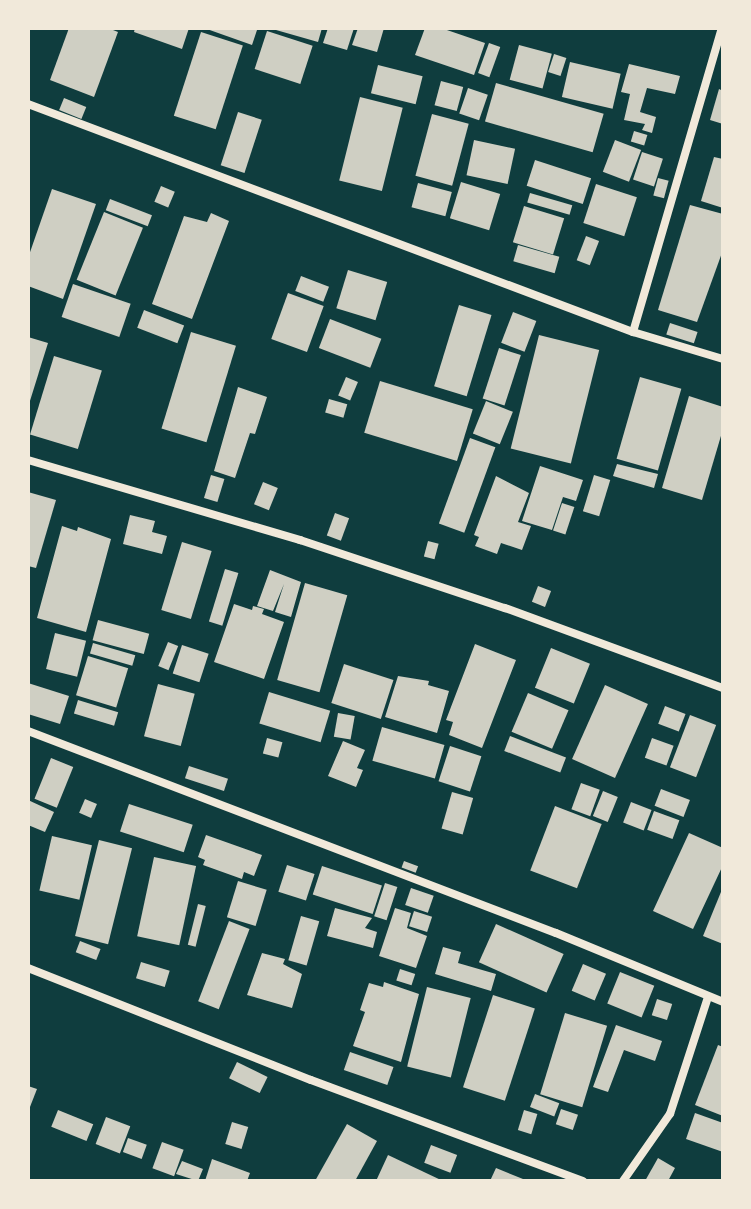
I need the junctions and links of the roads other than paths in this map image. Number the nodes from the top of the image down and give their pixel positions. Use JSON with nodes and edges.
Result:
{"nodes":[{"id":1,"x":722,"y":28,"type":"edge"},
{"id":2,"x":28,"y":104,"type":"edge"},
{"id":3,"x":633,"y":332,"type":"junction"},
{"id":4,"x":723,"y":359,"type":"edge"},
{"id":5,"x":28,"y":460,"type":"edge"},
{"id":6,"x":723,"y":688,"type":"edge"},
{"id":7,"x":28,"y":731,"type":"edge"},
{"id":8,"x":28,"y":968,"type":"edge"},
{"id":9,"x":708,"y":997,"type":"junction"},
{"id":10,"x":723,"y":1002,"type":"edge"},
{"id":11,"x":583,"y":1181,"type":"edge"},
{"id":12,"x":623,"y":1181,"type":"edge"}],
"edges":[{"from":1,"to":3,"type":"street"},
{"from":2,"to":3,"type":"street"},
{"from":3,"to":4,"type":"street"},
{"from":5,"to":6,"type":"street"},
{"from":7,"to":9,"type":"street"},
{"from":8,"to":11,"type":"street"},
{"from":9,"to":10,"type":"street"},
{"from":9,"to":12,"type":"street"}]}
